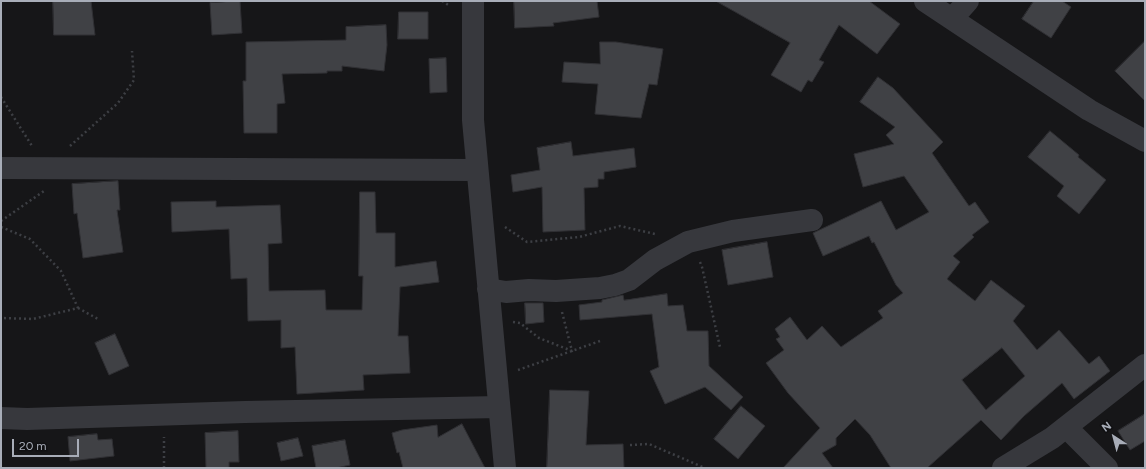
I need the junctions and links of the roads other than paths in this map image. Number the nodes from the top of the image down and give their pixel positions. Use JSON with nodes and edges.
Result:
{"nodes":[{"id":1,"x":473,"y":1,"type":"edge"},
{"id":2,"x":924,"y":1,"type":"edge"},
{"id":3,"x":968,"y":1,"type":"edge"},
{"id":4,"x":952,"y":19,"type":"junction"},
{"id":5,"x":1145,"y":141,"type":"edge"},
{"id":6,"x":1,"y":168,"type":"edge"},
{"id":7,"x":477,"y":170,"type":"junction"},
{"id":8,"x":812,"y":220,"type":"dead end"},
{"id":9,"x":488,"y":289,"type":"junction"},
{"id":10,"x":1145,"y":365,"type":"edge"},
{"id":11,"x":499,"y":406,"type":"junction"},
{"id":12,"x":1,"y":418,"type":"edge"},
{"id":13,"x":1066,"y":427,"type":"junction"},
{"id":14,"x":505,"y":468,"type":"edge"},
{"id":15,"x":1004,"y":468,"type":"edge"},
{"id":16,"x":1107,"y":468,"type":"edge"}],
"edges":[{"from":1,"to":7,"type":"street"},
{"from":2,"to":4,"type":"street"},
{"from":3,"to":4,"type":"street"},
{"from":4,"to":5,"type":"street"},
{"from":6,"to":7,"type":"street"},
{"from":7,"to":9,"type":"street"},
{"from":8,"to":9,"type":"street"},
{"from":9,"to":11,"type":"street"},
{"from":10,"to":13,"type":"street"},
{"from":11,"to":12,"type":"street"},
{"from":11,"to":14,"type":"street"},
{"from":13,"to":15,"type":"street"},
{"from":13,"to":16,"type":"street"}]}
